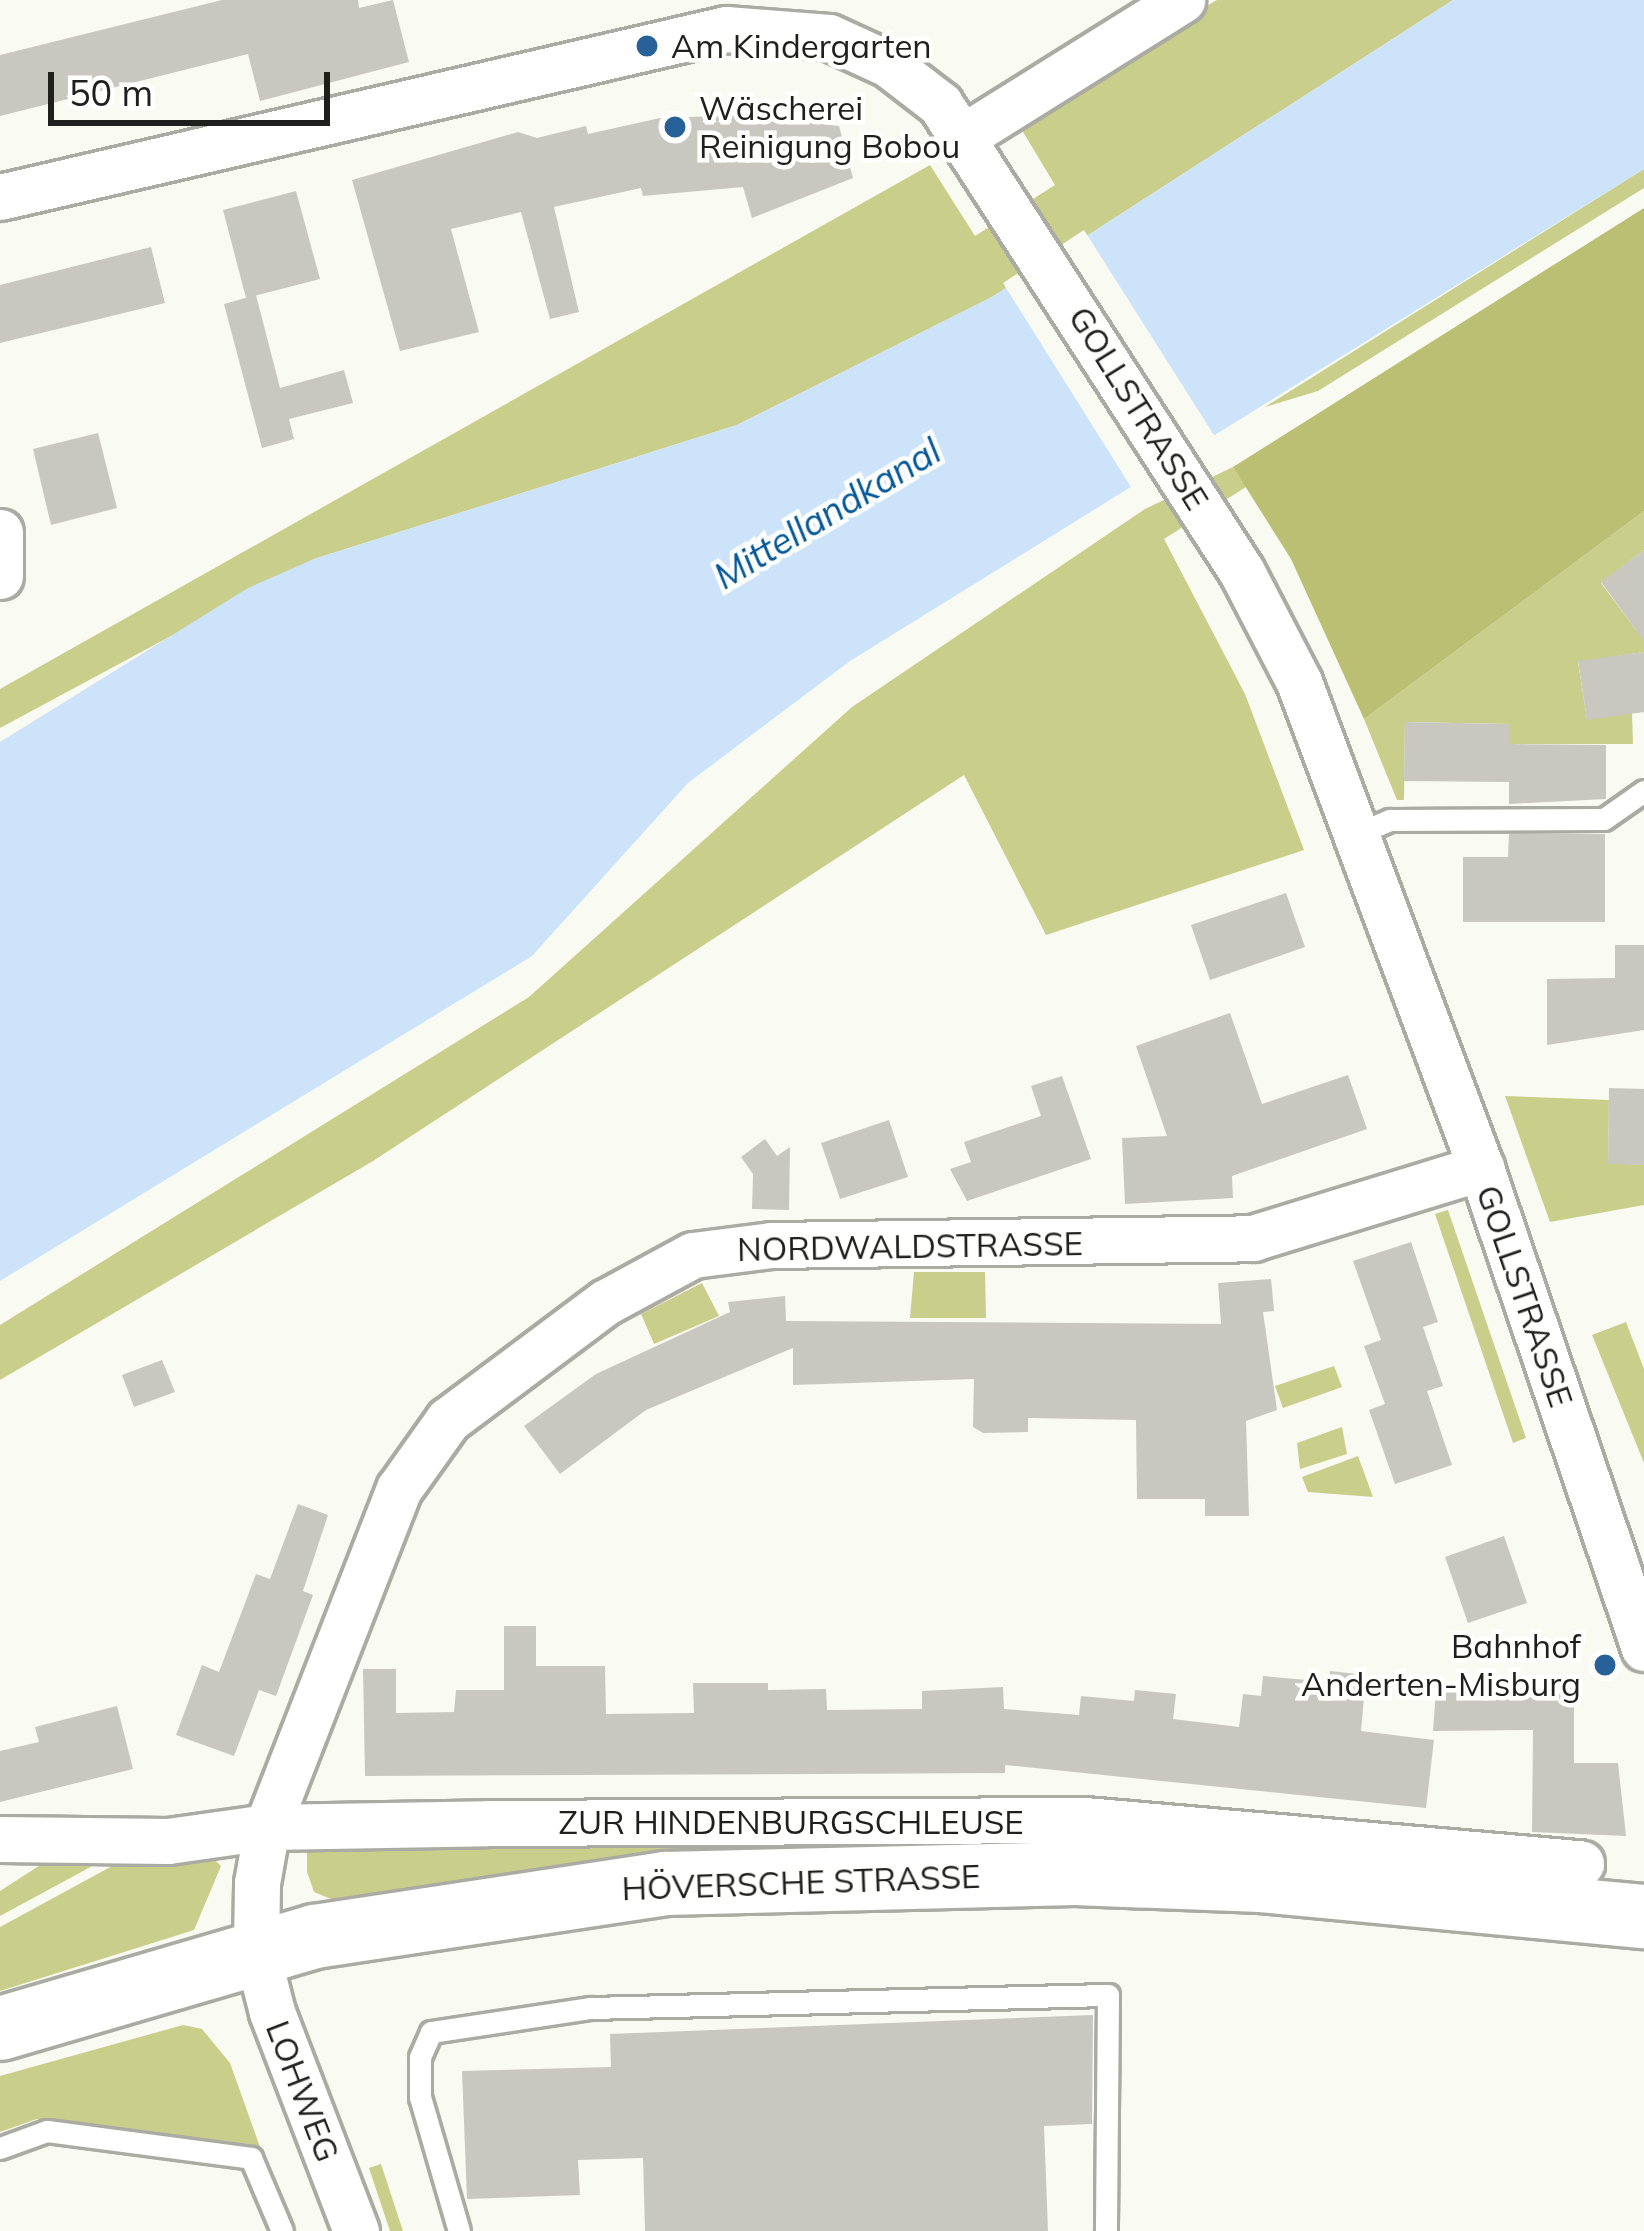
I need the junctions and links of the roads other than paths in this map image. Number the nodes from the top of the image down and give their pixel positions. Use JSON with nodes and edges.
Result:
{"nodes":[{"id":1,"x":1182,"y":0,"type":"edge"},
{"id":2,"x":794,"y":14,"type":"edge"},
{"id":3,"x":967,"y":135,"type":"junction"},
{"id":4,"x":0,"y":197,"type":"edge"},
{"id":5,"x":0,"y":532,"type":"edge"},
{"id":6,"x":0,"y":576,"type":"edge"},
{"id":7,"x":1644,"y":791,"type":"edge"},
{"id":8,"x":1359,"y":833,"type":"junction"},
{"id":9,"x":1480,"y":1168,"type":"junction"},
{"id":10,"x":1632,"y":1563,"type":"edge"},
{"id":11,"x":1644,"y":1648,"type":"edge"},
{"id":12,"x":267,"y":1827,"type":"junction"},
{"id":13,"x":0,"y":1839,"type":"edge"},
{"id":14,"x":1581,"y":1863,"type":"dead end"},
{"id":15,"x":1630,"y":1915,"type":"edge"},
{"id":16,"x":256,"y":1949,"type":"junction"},
{"id":17,"x":0,"y":2028,"type":"edge"},
{"id":18,"x":0,"y":2148,"type":"edge"},
{"id":19,"x":282,"y":2231,"type":"edge"},
{"id":20,"x":356,"y":2231,"type":"edge"},
{"id":21,"x":459,"y":2231,"type":"edge"},
{"id":22,"x":1106,"y":2231,"type":"edge"}],
"edges":[{"from":1,"to":3,"type":"street"},
{"from":2,"to":3,"type":"street","name":"GOLLSTRASSE"},
{"from":2,"to":4,"type":"street","name":"GOLLSTRASSE"},
{"from":3,"to":8,"type":"street","name":"GOLLSTRASSE"},
{"from":5,"to":6,"type":"street"},
{"from":7,"to":8,"type":"lane"},
{"from":8,"to":9,"type":"street","name":"GOLLSTRASSE"},
{"from":9,"to":10,"type":"street","name":"GOLLSTRASSE"},
{"from":9,"to":12,"type":"street","name":"NORDWALDSTRASSE"},
{"from":10,"to":11,"type":"street","name":"GOLLSTRASSE"},
{"from":12,"to":13,"type":"street","name":"ZUR HINDENBURGSCHLEUSE"},
{"from":12,"to":14,"type":"street","name":"ZUR HINDENBURGSCHLEUSE"},
{"from":12,"to":16,"type":"street","name":"NORDWALDSTRASSE"},
{"from":15,"to":16,"type":"main road","name":"HÖVERSCHE STRASSE"},
{"from":16,"to":17,"type":"main road","name":"HÖVERSCHE STRASSE"},
{"from":16,"to":20,"type":"street","name":"LOHWEG"},
{"from":18,"to":19,"type":"lane"},
{"from":21,"to":22,"type":"lane"}]}
